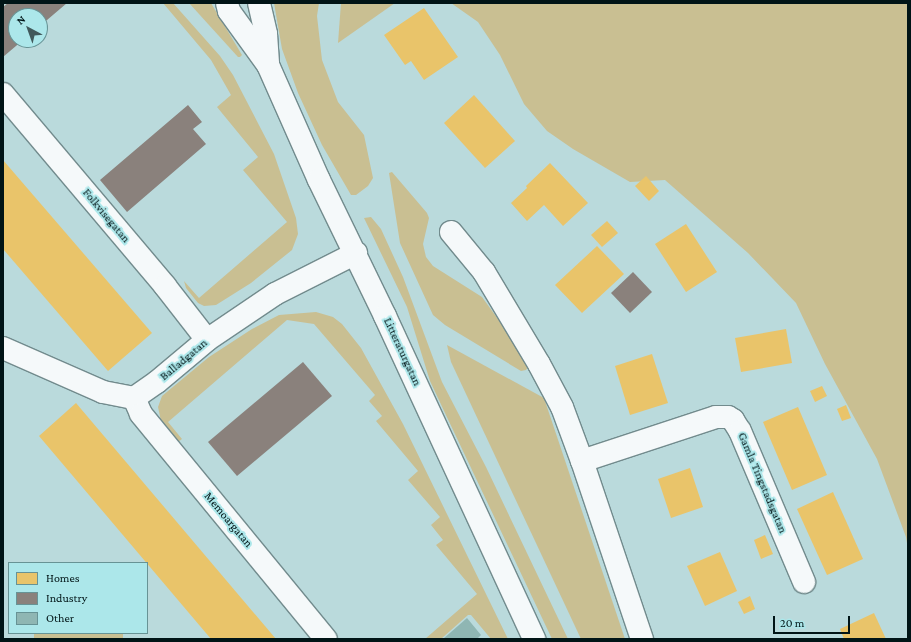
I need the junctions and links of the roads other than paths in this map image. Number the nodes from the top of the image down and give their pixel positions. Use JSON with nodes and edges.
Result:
{"nodes":[{"id":1,"x":227,"y":3,"type":"edge"},
{"id":2,"x":259,"y":3,"type":"edge"},
{"id":3,"x":268,"y":65,"type":"junction"},
{"id":4,"x":3,"y":94,"type":"edge"},
{"id":5,"x":451,"y":232,"type":"dead end"},
{"id":6,"x":356,"y":254,"type":"junction"},
{"id":7,"x":207,"y":340,"type":"junction"},
{"id":8,"x":3,"y":348,"type":"edge"},
{"id":9,"x":134,"y":398,"type":"junction"},
{"id":10,"x":582,"y":461,"type":"junction"},
{"id":11,"x":804,"y":582,"type":"dead end"},
{"id":12,"x":326,"y":639,"type":"edge"},
{"id":13,"x":534,"y":639,"type":"edge"},
{"id":14,"x":642,"y":639,"type":"edge"}],
"edges":[{"from":1,"to":3,"type":"street","name":"Litteraturgatan"},
{"from":2,"to":3,"type":"street","name":"Litteraturgatan"},
{"from":3,"to":6,"type":"street","name":"Litteraturgatan"},
{"from":4,"to":7,"type":"street","name":"Folkvisegatan"},
{"from":5,"to":10,"type":"street"},
{"from":6,"to":7,"type":"street","name":"Balladgatan"},
{"from":6,"to":13,"type":"street","name":"Litteraturgatan"},
{"from":7,"to":9,"type":"street","name":"Balladgatan"},
{"from":8,"to":9,"type":"street"},
{"from":9,"to":12,"type":"street","name":"Memoargatan"},
{"from":10,"to":11,"type":"street","name":"Gamla Tingstadsgatan"},
{"from":10,"to":14,"type":"street"}]}
